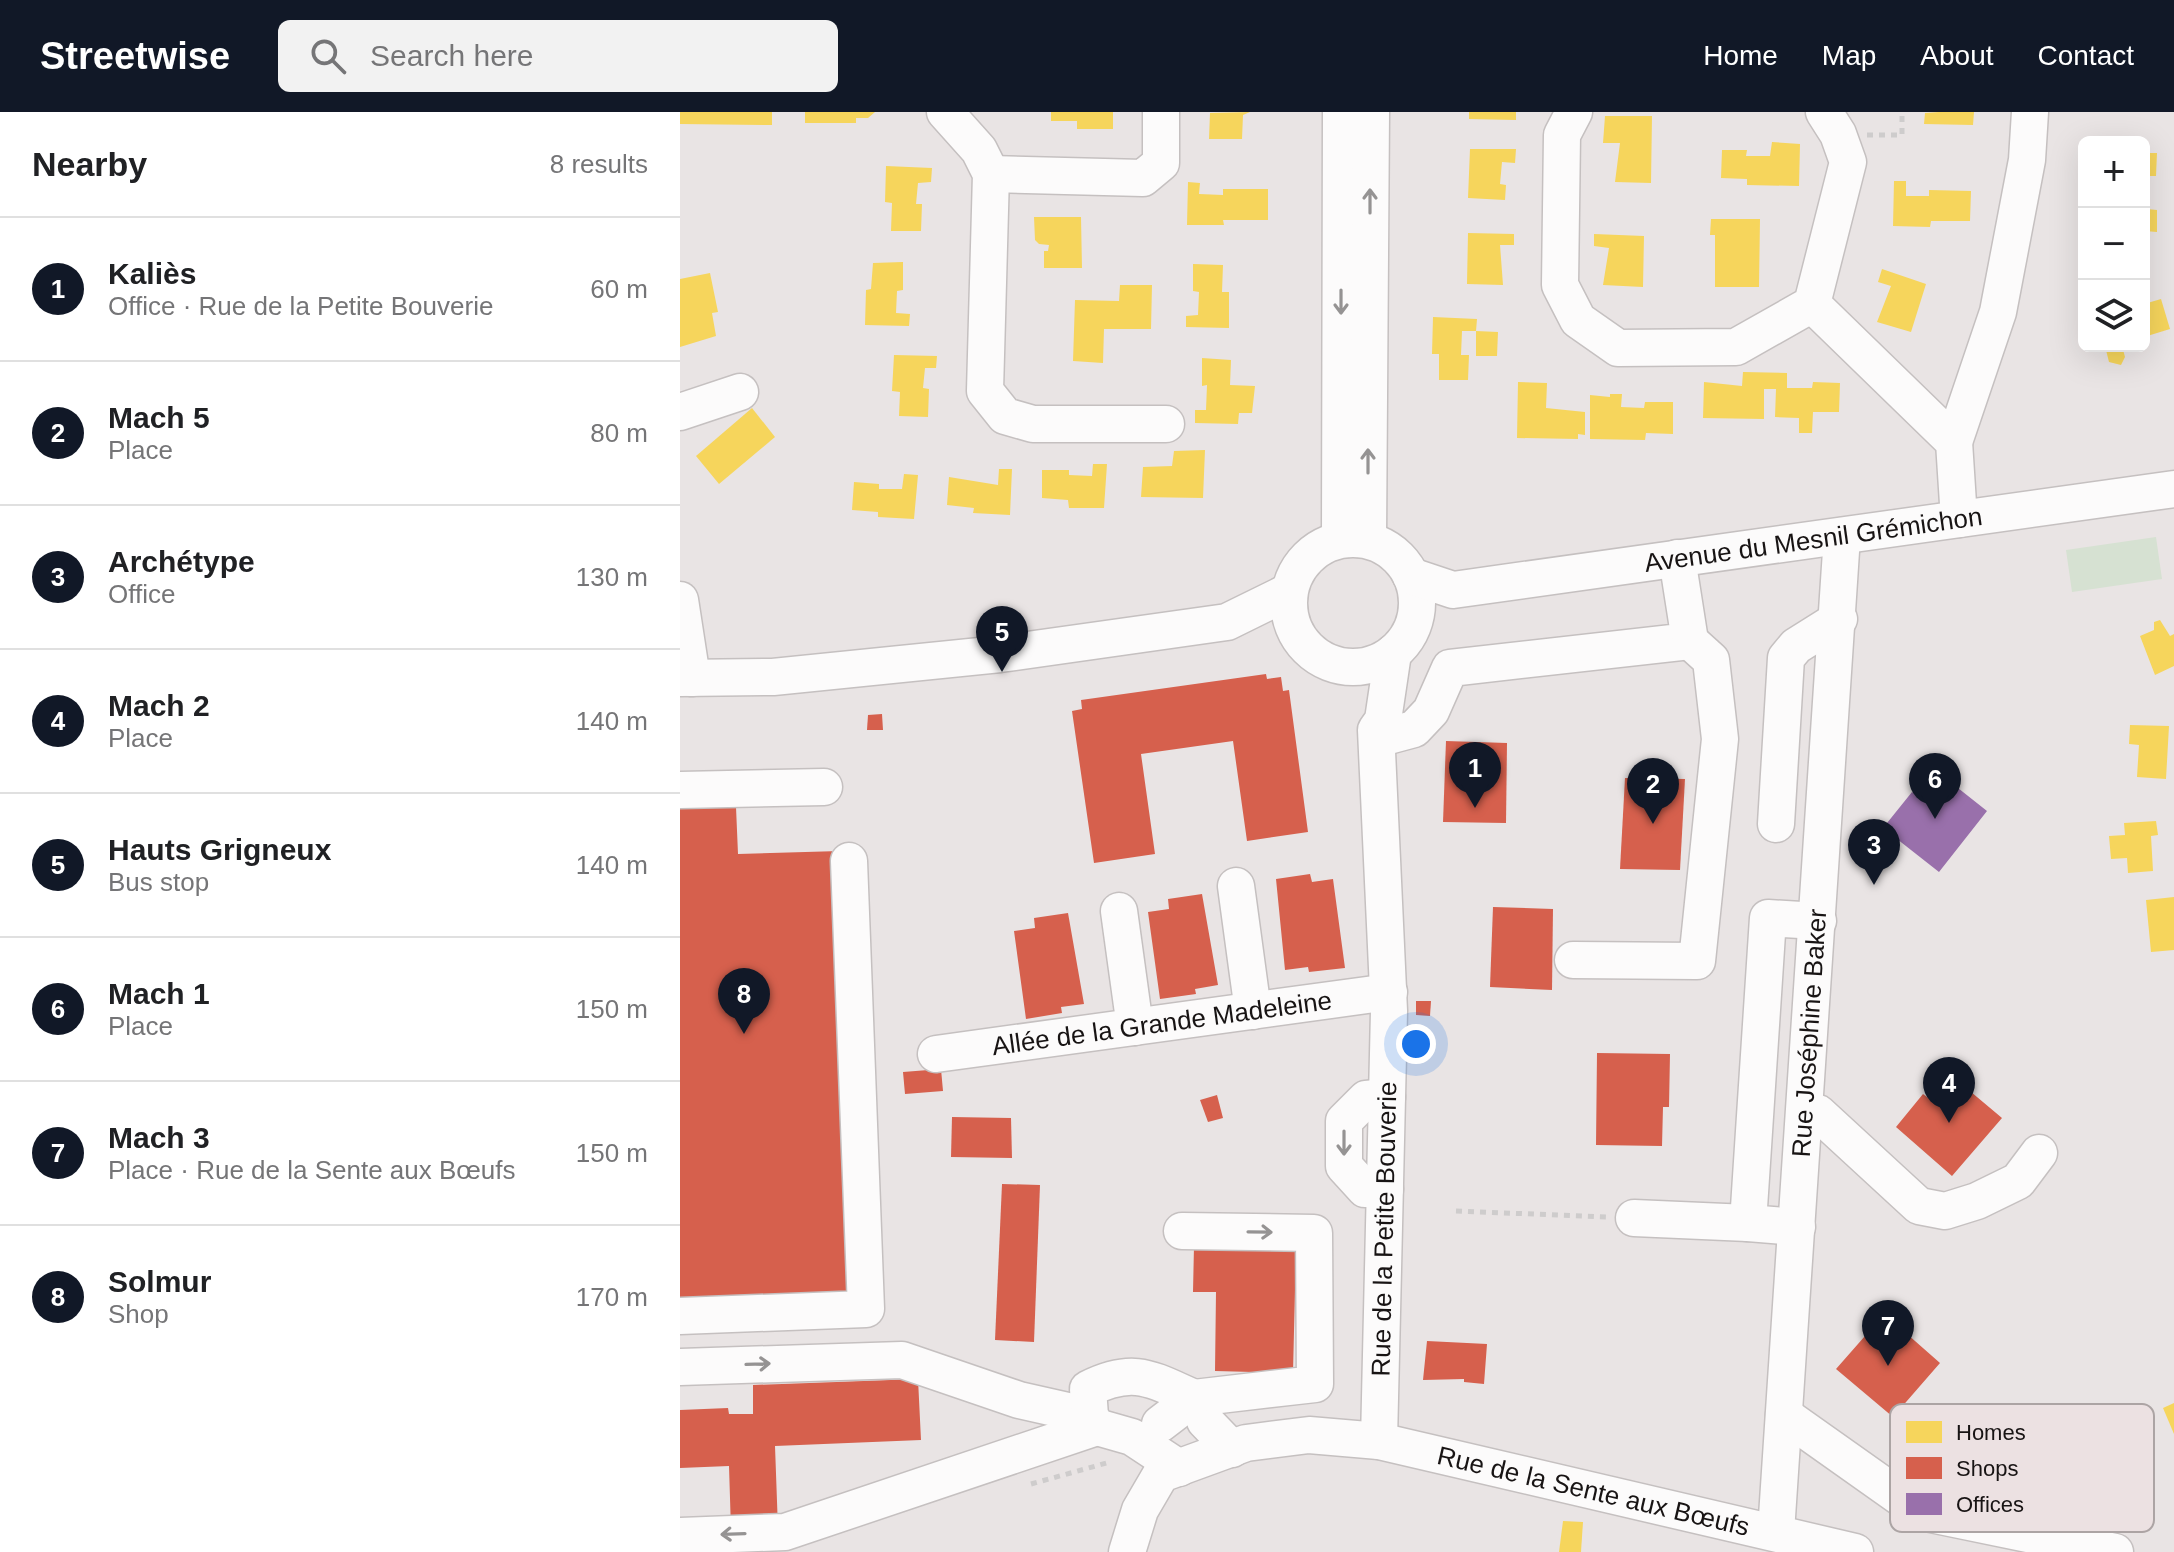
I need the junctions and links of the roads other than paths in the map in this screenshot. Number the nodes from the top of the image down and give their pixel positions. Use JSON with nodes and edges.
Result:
{"nodes":[{"id":1,"x":945,"y":112,"type":"edge"},
{"id":2,"x":1161,"y":112,"type":"edge"},
{"id":3,"x":1341,"y":112,"type":"edge"},
{"id":4,"x":1371,"y":112,"type":"edge"},
{"id":5,"x":1574,"y":112,"type":"edge"},
{"id":6,"x":2030,"y":112,"type":"edge"},
{"id":7,"x":1831,"y":123,"type":"edge"},
{"id":8,"x":991,"y":174,"type":"junction"},
{"id":9,"x":1812,"y":304,"type":"junction"},
{"id":10,"x":740,"y":392,"type":"dead end"},
{"id":11,"x":680,"y":412,"type":"edge"},
{"id":12,"x":1166,"y":424,"type":"dead end"},
{"id":13,"x":1954,"y":442,"type":"junction"},
{"id":14,"x":2174,"y":489,"type":"edge"},
{"id":15,"x":1959,"y":519,"type":"junction"},
{"id":16,"x":1842,"y":536,"type":"junction"},
{"id":17,"x":1354,"y":539,"type":"junction"},
{"id":18,"x":1677,"y":558,"type":"junction"},
{"id":19,"x":1411,"y":576,"type":"junction"},
{"id":20,"x":1453,"y":590,"type":"junction"},
{"id":21,"x":1288,"y":592,"type":"junction"},
{"id":22,"x":680,"y":600,"type":"edge"},
{"id":23,"x":1415,"y":619,"type":"junction"},
{"id":24,"x":1839,"y":619,"type":"junction"},
{"id":25,"x":1227,"y":622,"type":"junction"},
{"id":26,"x":1690,"y":641,"type":"junction"},
{"id":27,"x":1303,"y":645,"type":"junction"},
{"id":28,"x":1393,"y":653,"type":"junction"},
{"id":29,"x":1355,"y":667,"type":"junction"},
{"id":30,"x":686,"y":678,"type":"edge"},
{"id":31,"x":1376,"y":734,"type":"junction"},
{"id":32,"x":824,"y":787,"type":"dead end"},
{"id":33,"x":680,"y":790,"type":"edge"},
{"id":34,"x":1776,"y":824,"type":"dead end"},
{"id":35,"x":849,"y":861,"type":"dead end"},
{"id":36,"x":1236,"y":886,"type":"dead end"},
{"id":37,"x":1119,"y":911,"type":"dead end"},
{"id":38,"x":1818,"y":921,"type":"junction"},
{"id":39,"x":1573,"y":960,"type":"dead end"},
{"id":40,"x":1389,"y":992,"type":"junction"},
{"id":41,"x":1253,"y":1011,"type":"junction"},
{"id":42,"x":1135,"y":1027,"type":"junction"},
{"id":43,"x":936,"y":1054,"type":"dead end"},
{"id":44,"x":1805,"y":1110,"type":"junction"},
{"id":45,"x":2039,"y":1153,"type":"dead end"},
{"id":46,"x":1634,"y":1218,"type":"road end"},
{"id":47,"x":1748,"y":1223,"type":"junction"},
{"id":48,"x":1797,"y":1227,"type":"junction"},
{"id":49,"x":1182,"y":1231,"type":"dead end"},
{"id":50,"x":680,"y":1316,"type":"edge"},
{"id":51,"x":680,"y":1367,"type":"edge"},
{"id":52,"x":1155,"y":1381,"type":"junction"},
{"id":53,"x":1200,"y":1410,"type":"junction"},
{"id":54,"x":1784,"y":1415,"type":"junction"},
{"id":55,"x":1094,"y":1422,"type":"junction"},
{"id":56,"x":1146,"y":1431,"type":"junction"},
{"id":57,"x":1379,"y":1441,"type":"junction"},
{"id":58,"x":1232,"y":1449,"type":"junction"},
{"id":59,"x":1179,"y":1468,"type":"junction"},
{"id":60,"x":1890,"y":1490,"type":"edge"},
{"id":61,"x":1776,"y":1532,"type":"junction"},
{"id":62,"x":2018,"y":1532,"type":"edge"},
{"id":63,"x":680,"y":1536,"type":"edge"},
{"id":64,"x":1127,"y":1552,"type":"edge"},
{"id":65,"x":1855,"y":1552,"type":"edge"},
{"id":66,"x":2115,"y":1552,"type":"edge"}],
"edges":[{"from":1,"to":8,"type":"street"},
{"from":2,"to":8,"type":"street"},
{"from":3,"to":17,"type":"street","one_way":true},
{"from":17,"to":4,"type":"street","one_way":true},
{"from":5,"to":9,"type":"street"},
{"from":6,"to":13,"type":"street"},
{"from":7,"to":9,"type":"street"},
{"from":8,"to":12,"type":"street"},
{"from":9,"to":13,"type":"street"},
{"from":10,"to":11,"type":"street"},
{"from":13,"to":15,"type":"street"},
{"from":14,"to":15,"type":"street","name":"Avenue du Mesnil Grémichon"},
{"from":15,"to":16,"type":"street","name":"Avenue du Mesnil Grémichon"},
{"from":16,"to":18,"type":"street","name":"Avenue du Mesnil Grémichon"},
{"from":16,"to":24,"type":"street","name":"Rue Joséphine Baker"},
{"from":17,"to":19,"type":"street"},
{"from":17,"to":21,"type":"street"},
{"from":18,"to":20,"type":"street","name":"Avenue du Mesnil Grémichon"},
{"from":18,"to":26,"type":"street"},
{"from":19,"to":20,"type":"street","name":"Avenue du Mesnil Grémichon"},
{"from":19,"to":23,"type":"street"},
{"from":20,"to":23,"type":"street","name":"Avenue du Mesnil Grémichon"},
{"from":21,"to":25,"type":"street"},
{"from":21,"to":27,"type":"street"},
{"from":22,"to":30,"type":"street"},
{"from":23,"to":28,"type":"street"},
{"from":24,"to":34,"type":"street"},
{"from":24,"to":38,"type":"street","name":"Rue Joséphine Baker"},
{"from":25,"to":27,"type":"street"},
{"from":25,"to":30,"type":"street"},
{"from":26,"to":31,"type":"street"},
{"from":26,"to":39,"type":"street"},
{"from":27,"to":29,"type":"street"},
{"from":28,"to":29,"type":"street"},
{"from":28,"to":31,"type":"street","name":"Rue de la Petite Bouverie"},
{"from":29,"to":31,"type":"street","name":"Rue de la Petite Bouverie"},
{"from":31,"to":40,"type":"street","name":"Rue de la Petite Bouverie"},
{"from":32,"to":33,"type":"street"},
{"from":35,"to":50,"type":"street"},
{"from":36,"to":41,"type":"street"},
{"from":37,"to":42,"type":"street"},
{"from":38,"to":44,"type":"street","name":"Rue Joséphine Baker"},
{"from":38,"to":47,"type":"street"},
{"from":40,"to":41,"type":"street","name":"Allée de la Grande Madeleine"},
{"from":40,"to":57,"type":"street","name":"Rue de la Petite Bouverie"},
{"from":41,"to":42,"type":"street","name":"Allée de la Grande Madeleine"},
{"from":42,"to":43,"type":"street","name":"Allée de la Grande Madeleine"},
{"from":44,"to":45,"type":"street"},
{"from":44,"to":48,"type":"street","name":"Rue Joséphine Baker"},
{"from":46,"to":47,"type":"street"},
{"from":47,"to":48,"type":"street"},
{"from":48,"to":54,"type":"street","name":"Rue Joséphine Baker"},
{"from":49,"to":53,"type":"street","one_way":true},
{"from":51,"to":55,"type":"street","one_way":true},
{"from":52,"to":53,"type":"street"},
{"from":52,"to":55,"type":"street"},
{"from":52,"to":56,"type":"street"},
{"from":53,"to":56,"type":"street"},
{"from":53,"to":58,"type":"street"},
{"from":54,"to":60,"type":"street"},
{"from":54,"to":61,"type":"street","name":"Rue Joséphine Baker"},
{"from":55,"to":56,"type":"street"},
{"from":55,"to":63,"type":"street","one_way":true},
{"from":56,"to":59,"type":"street"},
{"from":57,"to":58,"type":"street","name":"Rue de la Sente aux Bœufs"},
{"from":57,"to":61,"type":"street","name":"Rue de la Sente aux Bœufs"},
{"from":58,"to":59,"type":"street","name":"Rue de la Sente aux Bœufs"},
{"from":59,"to":64,"type":"street"},
{"from":61,"to":65,"type":"street","name":"Rue de la Sente aux Bœufs"},
{"from":62,"to":66,"type":"street"}]}
